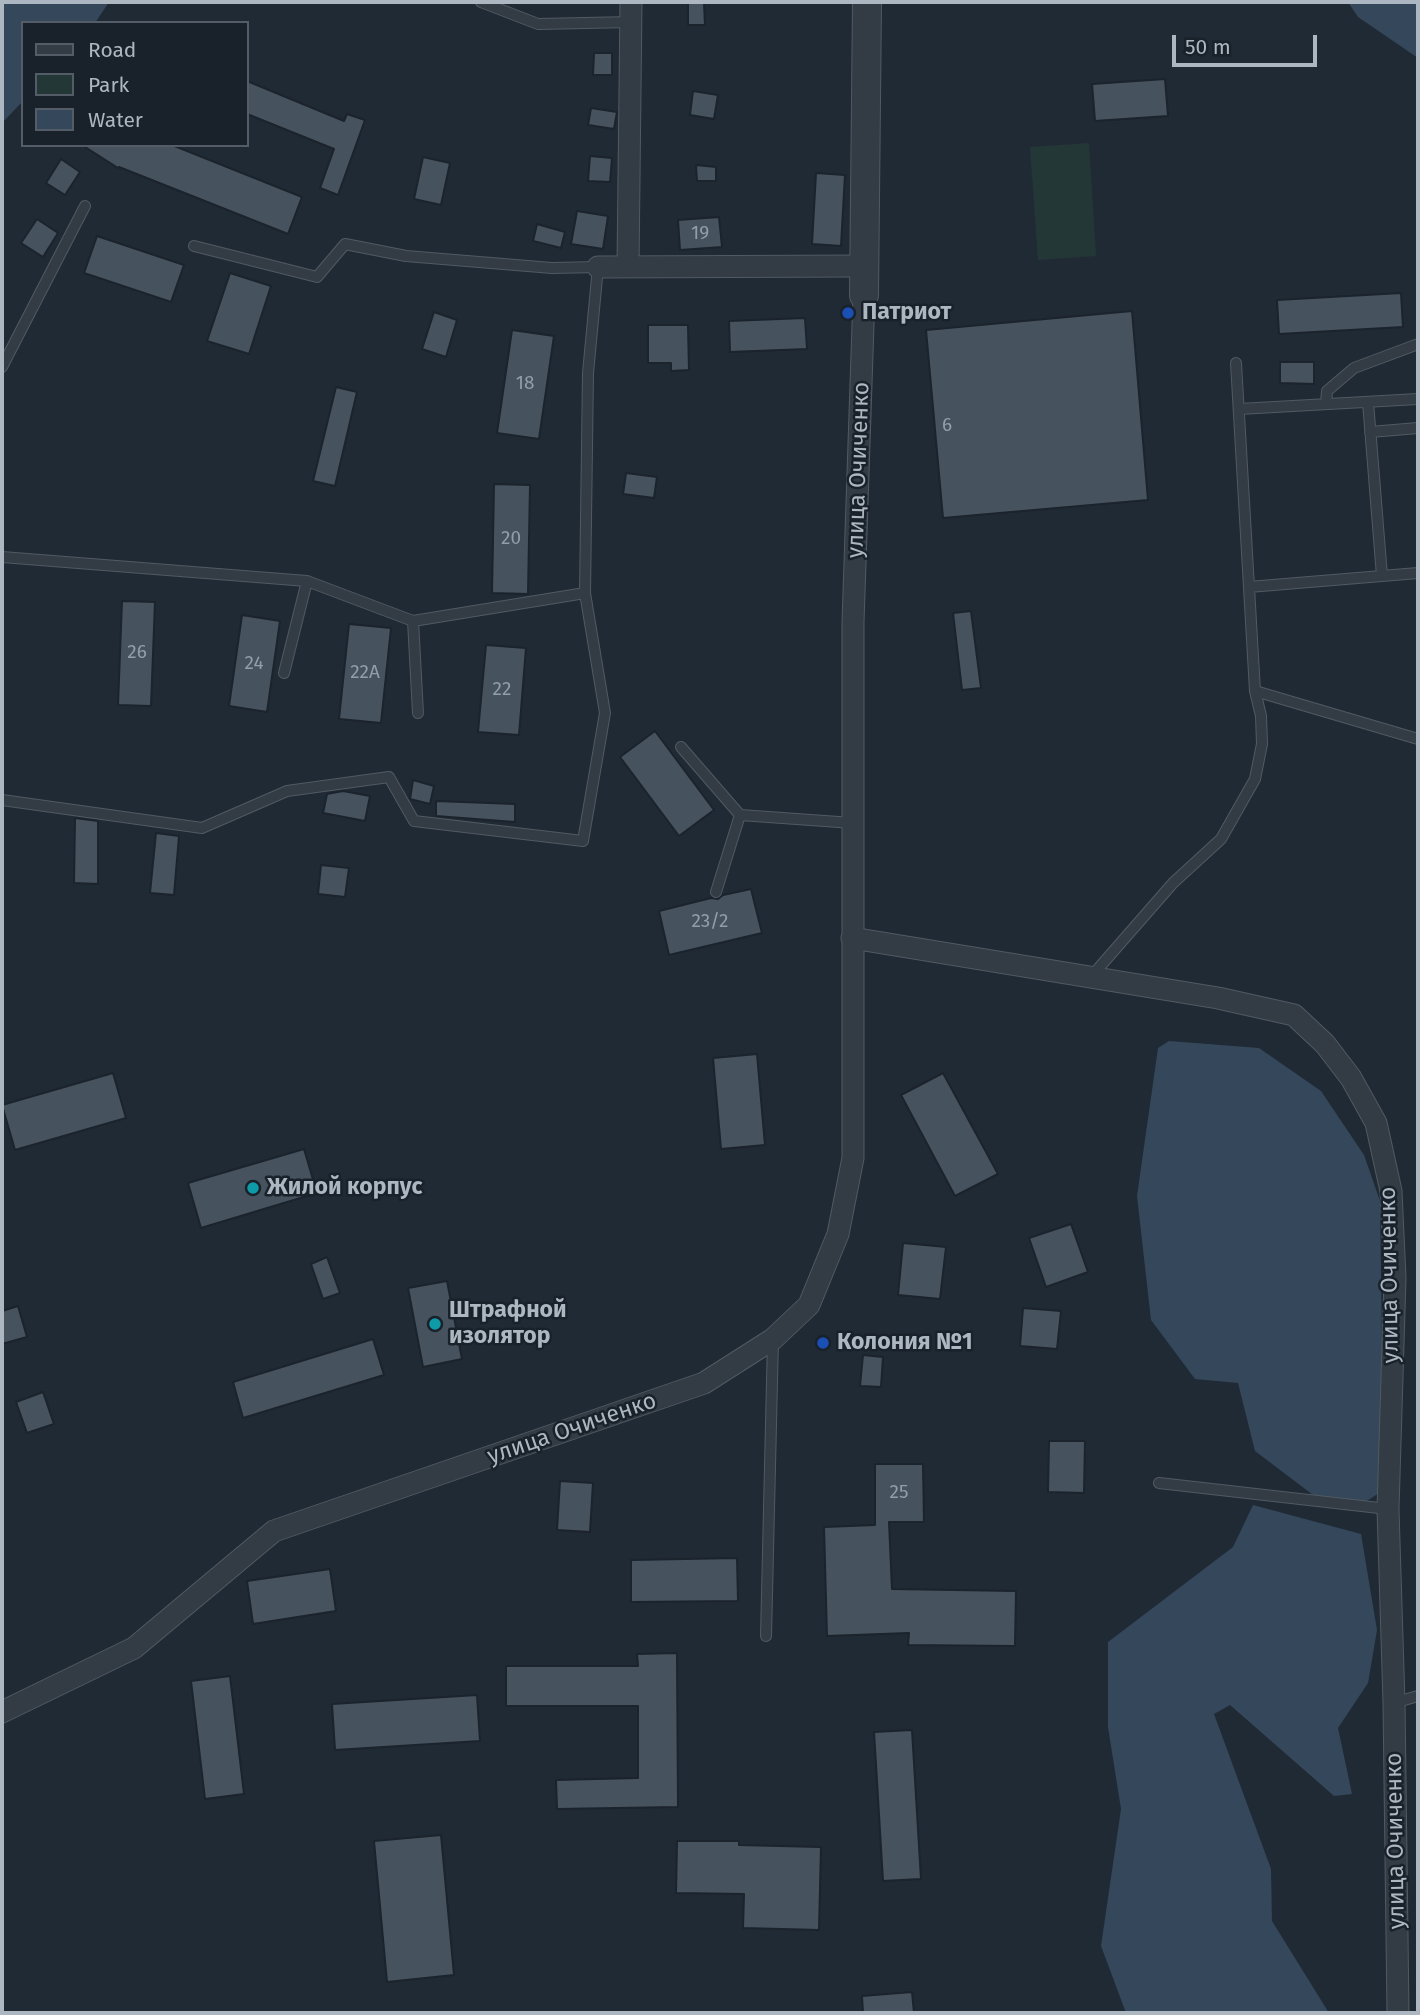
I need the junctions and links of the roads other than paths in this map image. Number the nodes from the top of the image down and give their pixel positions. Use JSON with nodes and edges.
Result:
{"nodes":[{"id":1,"x":481,"y":2,"type":"edge"},
{"id":2,"x":867,"y":2,"type":"edge"},
{"id":3,"x":512,"y":8,"type":"edge"},
{"id":4,"x":631,"y":12,"type":"edge"},
{"id":5,"x":85,"y":206,"type":"dead end"},
{"id":6,"x":194,"y":246,"type":"dead end"},
{"id":7,"x":865,"y":266,"type":"junction"},
{"id":8,"x":598,"y":267,"type":"junction"},
{"id":9,"x":628,"y":267,"type":"junction"},
{"id":10,"x":864,"y":295,"type":"joint"},
{"id":11,"x":1418,"y":344,"type":"edge"},
{"id":12,"x":1236,"y":363,"type":"dead end"},
{"id":13,"x":2,"y":367,"type":"edge"},
{"id":14,"x":1418,"y":399,"type":"edge"},
{"id":15,"x":1368,"y":402,"type":"junction"},
{"id":16,"x":1326,"y":404,"type":"junction"},
{"id":17,"x":1239,"y":409,"type":"junction"},
{"id":18,"x":1418,"y":428,"type":"edge"},
{"id":19,"x":1370,"y":432,"type":"junction"},
{"id":20,"x":2,"y":557,"type":"edge"},
{"id":21,"x":1418,"y":573,"type":"edge"},
{"id":22,"x":1382,"y":576,"type":"junction"},
{"id":23,"x":307,"y":581,"type":"junction"},
{"id":24,"x":1249,"y":587,"type":"junction"},
{"id":25,"x":585,"y":593,"type":"junction"},
{"id":26,"x":413,"y":621,"type":"junction"},
{"id":27,"x":284,"y":673,"type":"dead end"},
{"id":28,"x":1255,"y":691,"type":"junction"},
{"id":29,"x":418,"y":713,"type":"dead end"},
{"id":30,"x":1418,"y":739,"type":"edge"},
{"id":31,"x":681,"y":747,"type":"dead end"},
{"id":32,"x":2,"y":800,"type":"edge"},
{"id":33,"x":740,"y":815,"type":"junction"},
{"id":34,"x":853,"y":823,"type":"junction"},
{"id":35,"x":716,"y":892,"type":"dead end"},
{"id":36,"x":852,"y":938,"type":"junction"},
{"id":37,"x":1090,"y":978,"type":"junction"},
{"id":38,"x":772,"y":1339,"type":"junction"},
{"id":39,"x":1159,"y":1483,"type":"dead end"},
{"id":40,"x":1388,"y":1509,"type":"junction"},
{"id":41,"x":766,"y":1636,"type":"dead end"},
{"id":42,"x":1418,"y":1696,"type":"edge"},
{"id":43,"x":1394,"y":1703,"type":"junction"},
{"id":44,"x":2,"y":1712,"type":"edge"},
{"id":45,"x":1398,"y":2013,"type":"edge"}],
"edges":[{"from":1,"to":3,"type":"lane"},
{"from":2,"to":7,"type":"street","name":"улица Очиченко"},
{"from":3,"to":4,"type":"lane"},
{"from":4,"to":9,"type":"street"},
{"from":5,"to":13,"type":"lane"},
{"from":6,"to":8,"type":"lane"},
{"from":7,"to":9,"type":"street"},
{"from":7,"to":10,"type":"street","name":"улица Очиченко"},
{"from":8,"to":9,"type":"street"},
{"from":8,"to":25,"type":"lane"},
{"from":10,"to":34,"type":"street","name":"улица Очиченко"},
{"from":11,"to":16,"type":"lane"},
{"from":12,"to":17,"type":"lane"},
{"from":14,"to":15,"type":"lane"},
{"from":15,"to":16,"type":"lane"},
{"from":15,"to":19,"type":"lane"},
{"from":16,"to":17,"type":"lane"},
{"from":17,"to":24,"type":"lane"},
{"from":18,"to":19,"type":"lane"},
{"from":19,"to":22,"type":"lane"},
{"from":20,"to":23,"type":"lane"},
{"from":21,"to":22,"type":"lane"},
{"from":22,"to":24,"type":"lane"},
{"from":23,"to":26,"type":"lane"},
{"from":23,"to":27,"type":"lane"},
{"from":24,"to":28,"type":"lane"},
{"from":25,"to":26,"type":"lane"},
{"from":25,"to":32,"type":"lane"},
{"from":26,"to":29,"type":"lane"},
{"from":28,"to":30,"type":"lane"},
{"from":28,"to":37,"type":"lane"},
{"from":31,"to":33,"type":"lane"},
{"from":33,"to":34,"type":"lane"},
{"from":33,"to":35,"type":"lane"},
{"from":34,"to":36,"type":"street","name":"улица Очиченко"},
{"from":36,"to":37,"type":"street","name":"улица Очиченко"},
{"from":36,"to":38,"type":"street","name":"улица Очиченко"},
{"from":37,"to":40,"type":"street","name":"улица Очиченко"},
{"from":38,"to":41,"type":"lane"},
{"from":38,"to":44,"type":"street","name":"улица Очиченко"},
{"from":39,"to":40,"type":"lane"},
{"from":40,"to":43,"type":"street","name":"улица Очиченко"},
{"from":42,"to":43,"type":"lane"},
{"from":43,"to":45,"type":"street","name":"улица Очиченко"}]}
